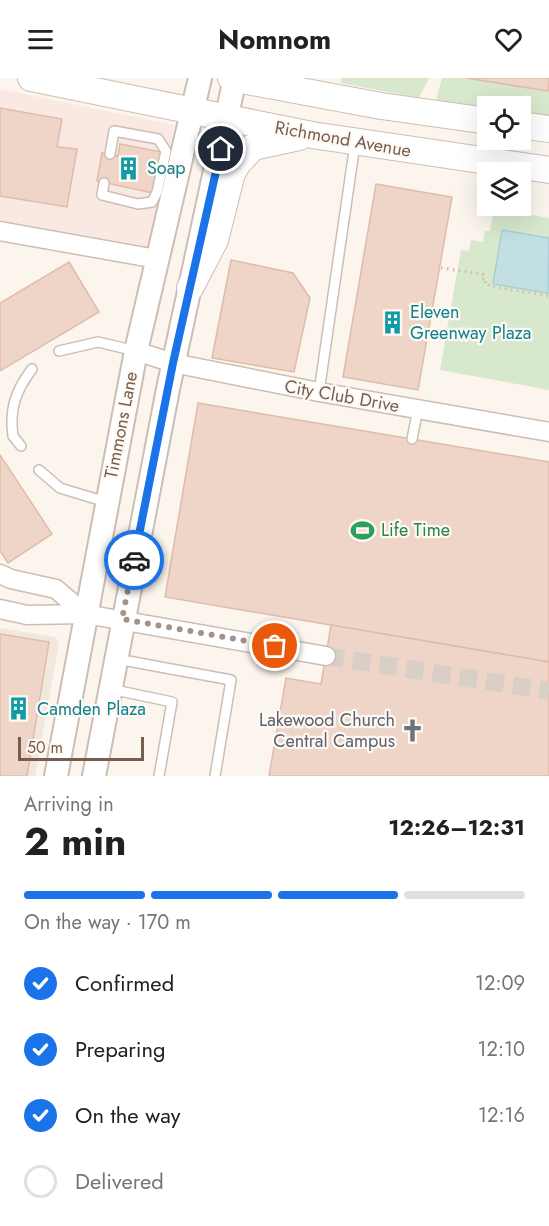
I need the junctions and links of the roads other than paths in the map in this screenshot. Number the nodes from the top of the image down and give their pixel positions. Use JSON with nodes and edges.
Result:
{"nodes":[{"id":1,"x":32,"y":78,"type":"edge"},
{"id":2,"x":200,"y":78,"type":"edge"},
{"id":3,"x":234,"y":78,"type":"edge"},
{"id":4,"x":192,"y":111,"type":"junction"},
{"id":5,"x":228,"y":118,"type":"junction"},
{"id":6,"x":477,"y":119,"type":"edge"},
{"id":7,"x":531,"y":127,"type":"edge"},
{"id":8,"x":549,"y":129,"type":"edge"},
{"id":9,"x":312,"y":135,"type":"junction"},
{"id":10,"x":355,"y":142,"type":"junction"},
{"id":11,"x":110,"y":154,"type":"dead end"},
{"id":12,"x":549,"y":170,"type":"edge"},
{"id":13,"x":104,"y":183,"type":"dead end"},
{"id":14,"x":0,"y":231,"type":"edge"},
{"id":15,"x":157,"y":259,"type":"junction"},
{"id":16,"x":190,"y":288,"type":"junction"},
{"id":17,"x":58,"y":351,"type":"dead end"},
{"id":18,"x":136,"y":351,"type":"junction"},
{"id":19,"x":173,"y":363,"type":"junction"},
{"id":20,"x":32,"y":369,"type":"dead end"},
{"id":21,"x":319,"y":392,"type":"junction"},
{"id":22,"x":418,"y":410,"type":"junction"},
{"id":23,"x":549,"y":432,"type":"edge"},
{"id":24,"x":412,"y":439,"type":"dead end"},
{"id":25,"x":21,"y":446,"type":"dead end"},
{"id":26,"x":39,"y":470,"type":"dead end"},
{"id":27,"x":106,"y":502,"type":"junction"},
{"id":28,"x":0,"y":574,"type":"edge"},
{"id":29,"x":0,"y":609,"type":"edge"},
{"id":30,"x":85,"y":614,"type":"junction"},
{"id":31,"x":122,"y":619,"type":"junction"},
{"id":32,"x":326,"y":656,"type":"tunnel mouth"},
{"id":33,"x":115,"y":658,"type":"junction"},
{"id":34,"x":110,"y":689,"type":"junction"},
{"id":35,"x":70,"y":700,"type":"junction"},
{"id":36,"x":56,"y":776,"type":"edge"},
{"id":37,"x":72,"y":776,"type":"edge"},
{"id":38,"x":94,"y":776,"type":"edge"},
{"id":39,"x":159,"y":776,"type":"edge"},
{"id":40,"x":215,"y":776,"type":"edge"}],
"edges":[{"from":1,"to":4,"type":"main road","name":"Richmond Avenue"},
{"from":2,"to":4,"type":"street","name":"Timmons Lane"},
{"from":3,"to":5,"type":"street"},
{"from":3,"to":6,"type":"main road"},
{"from":4,"to":5,"type":"main road","name":"Richmond Avenue"},
{"from":4,"to":15,"type":"street","name":"Timmons Lane"},
{"from":5,"to":9,"type":"main road","name":"Richmond Avenue"},
{"from":5,"to":16,"type":"street"},
{"from":7,"to":8,"type":"main road"},
{"from":9,"to":10,"type":"main road","name":"Richmond Avenue"},
{"from":9,"to":16,"type":"main road"},
{"from":10,"to":12,"type":"main road","name":"Richmond Avenue"},
{"from":10,"to":21,"type":"lane"},
{"from":11,"to":13,"type":"lane"},
{"from":14,"to":15,"type":"street"},
{"from":15,"to":18,"type":"street","name":"Timmons Lane"},
{"from":16,"to":19,"type":"street"},
{"from":17,"to":18,"type":"lane"},
{"from":18,"to":19,"type":"street","name":"City Club Drive"},
{"from":18,"to":27,"type":"street","name":"Timmons Lane"},
{"from":19,"to":21,"type":"street","name":"City Club Drive"},
{"from":19,"to":31,"type":"street"},
{"from":20,"to":25,"type":"lane"},
{"from":21,"to":22,"type":"street","name":"City Club Drive"},
{"from":22,"to":23,"type":"street","name":"City Club Drive"},
{"from":22,"to":24,"type":"lane"},
{"from":26,"to":27,"type":"lane"},
{"from":27,"to":30,"type":"street","name":"Timmons Lane"},
{"from":28,"to":30,"type":"street"},
{"from":29,"to":30,"type":"street"},
{"from":30,"to":31,"type":"street"},
{"from":30,"to":35,"type":"street","name":"Timmons Lane"},
{"from":31,"to":32,"type":"street"},
{"from":31,"to":33,"type":"street"},
{"from":33,"to":34,"type":"street"},
{"from":33,"to":40,"type":"lane"},
{"from":34,"to":38,"type":"street"},
{"from":34,"to":39,"type":"lane"},
{"from":35,"to":36,"type":"street","name":"Timmons Lane"},
{"from":35,"to":37,"type":"street"}]}
